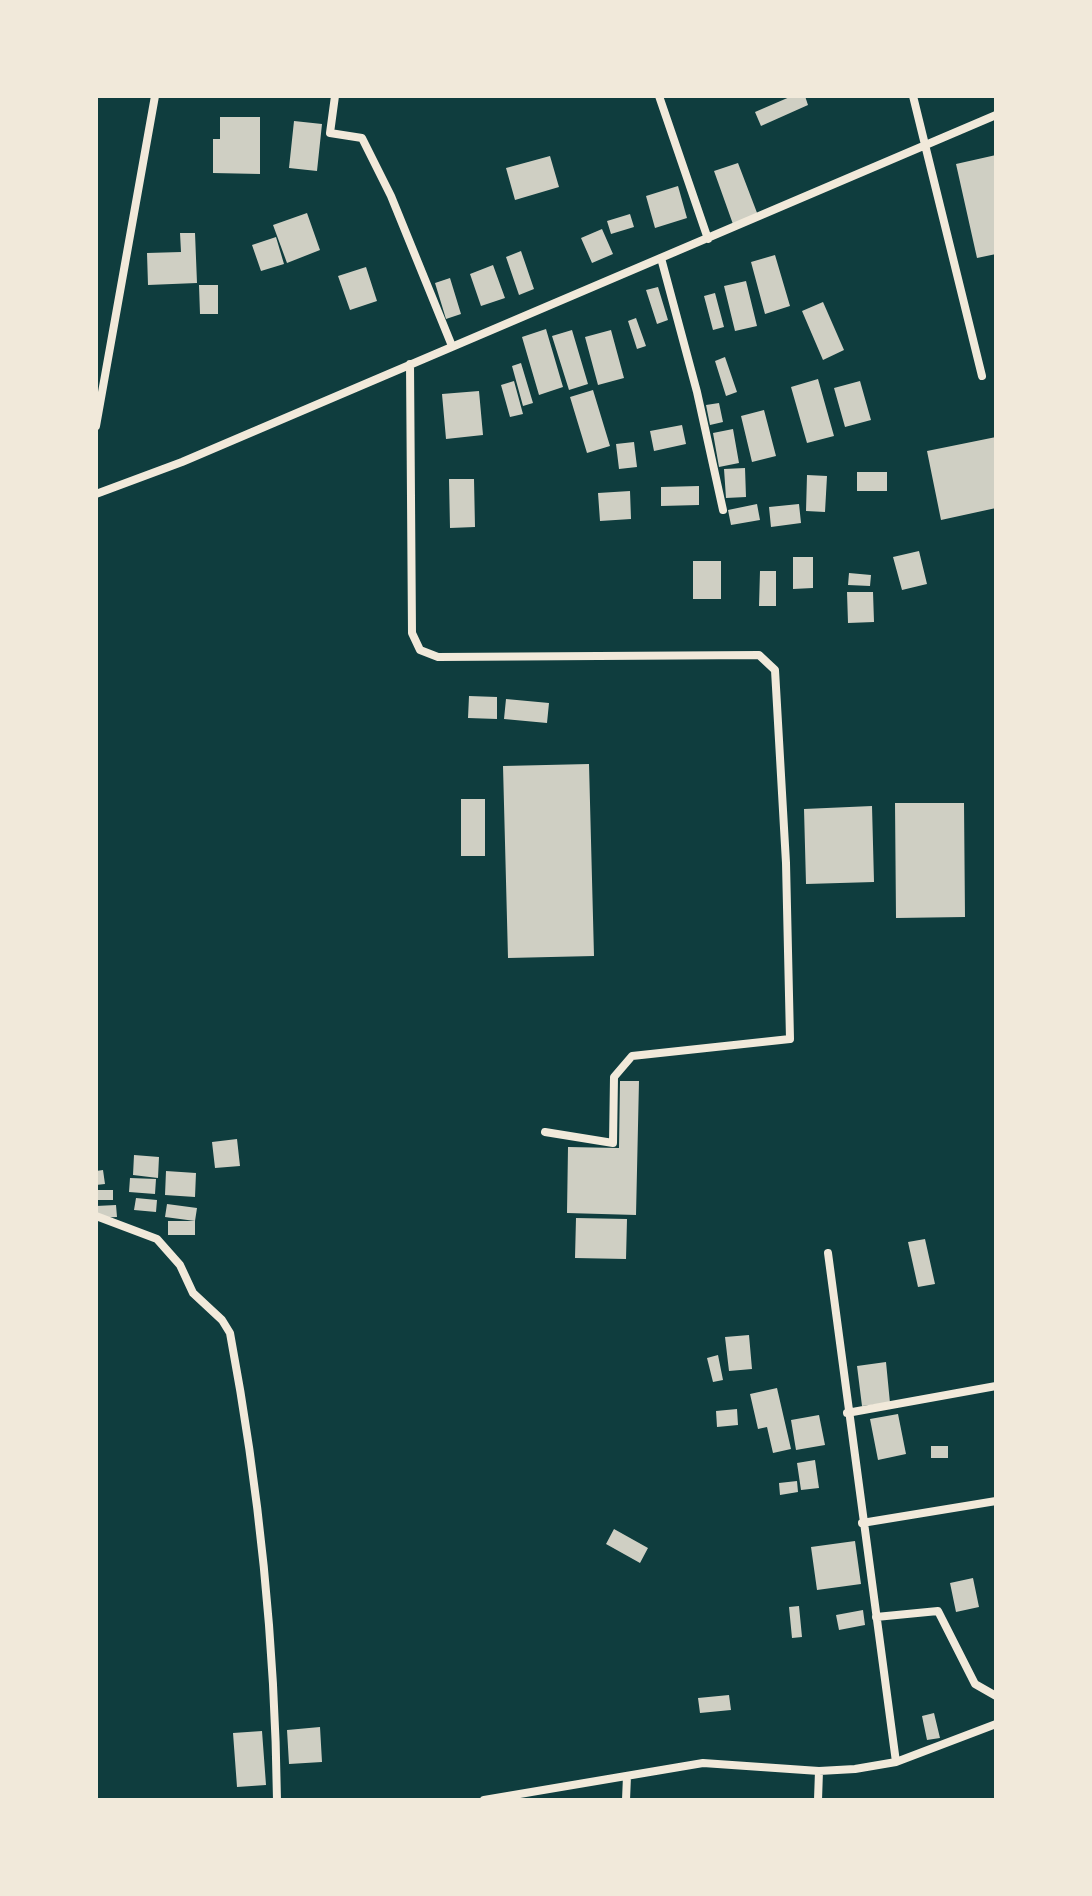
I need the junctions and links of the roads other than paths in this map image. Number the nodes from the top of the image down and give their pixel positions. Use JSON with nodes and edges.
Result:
{"nodes":[{"id":1,"x":155,"y":96,"type":"edge"},
{"id":2,"x":335,"y":96,"type":"edge"},
{"id":3,"x":659,"y":96,"type":"edge"},
{"id":4,"x":913,"y":96,"type":"edge"},
{"id":5,"x":996,"y":115,"type":"edge"},
{"id":6,"x":924,"y":146,"type":"junction"},
{"id":7,"x":708,"y":239,"type":"junction"},
{"id":8,"x":661,"y":258,"type":"junction"},
{"id":9,"x":452,"y":346,"type":"junction"},
{"id":10,"x":410,"y":364,"type":"junction"},
{"id":11,"x":982,"y":376,"type":"dead end"},
{"id":12,"x":96,"y":426,"type":"edge"},
{"id":13,"x":96,"y":494,"type":"edge"},
{"id":14,"x":723,"y":510,"type":"dead end"},
{"id":15,"x":545,"y":1132,"type":"dead end"},
{"id":16,"x":96,"y":1216,"type":"edge"},
{"id":17,"x":828,"y":1253,"type":"dead end"},
{"id":18,"x":996,"y":1386,"type":"edge"},
{"id":19,"x":847,"y":1413,"type":"junction"},
{"id":20,"x":996,"y":1501,"type":"edge"},
{"id":21,"x":862,"y":1523,"type":"junction"},
{"id":22,"x":876,"y":1617,"type":"junction"},
{"id":23,"x":996,"y":1696,"type":"edge"},
{"id":24,"x":996,"y":1724,"type":"edge"},
{"id":25,"x":896,"y":1762,"type":"junction"},
{"id":26,"x":819,"y":1771,"type":"junction"},
{"id":27,"x":627,"y":1776,"type":"junction"},
{"id":28,"x":277,"y":1800,"type":"edge"},
{"id":29,"x":484,"y":1800,"type":"edge"},
{"id":30,"x":626,"y":1800,"type":"edge"},
{"id":31,"x":818,"y":1800,"type":"edge"}],
"edges":[{"from":1,"to":12,"type":"street"},
{"from":2,"to":9,"type":"street"},
{"from":3,"to":7,"type":"street"},
{"from":4,"to":6,"type":"street"},
{"from":5,"to":6,"type":"street"},
{"from":6,"to":7,"type":"street"},
{"from":6,"to":11,"type":"street"},
{"from":7,"to":8,"type":"street"},
{"from":8,"to":9,"type":"street"},
{"from":8,"to":14,"type":"street"},
{"from":9,"to":10,"type":"street"},
{"from":10,"to":13,"type":"street"},
{"from":10,"to":15,"type":"street"},
{"from":16,"to":28,"type":"street"},
{"from":17,"to":19,"type":"street"},
{"from":18,"to":19,"type":"street"},
{"from":19,"to":21,"type":"street"},
{"from":20,"to":21,"type":"street"},
{"from":21,"to":22,"type":"street"},
{"from":22,"to":23,"type":"street"},
{"from":22,"to":25,"type":"street"},
{"from":24,"to":25,"type":"street"},
{"from":25,"to":26,"type":"street"},
{"from":26,"to":27,"type":"street"},
{"from":26,"to":31,"type":"street"},
{"from":27,"to":29,"type":"street"},
{"from":27,"to":30,"type":"street"}]}
